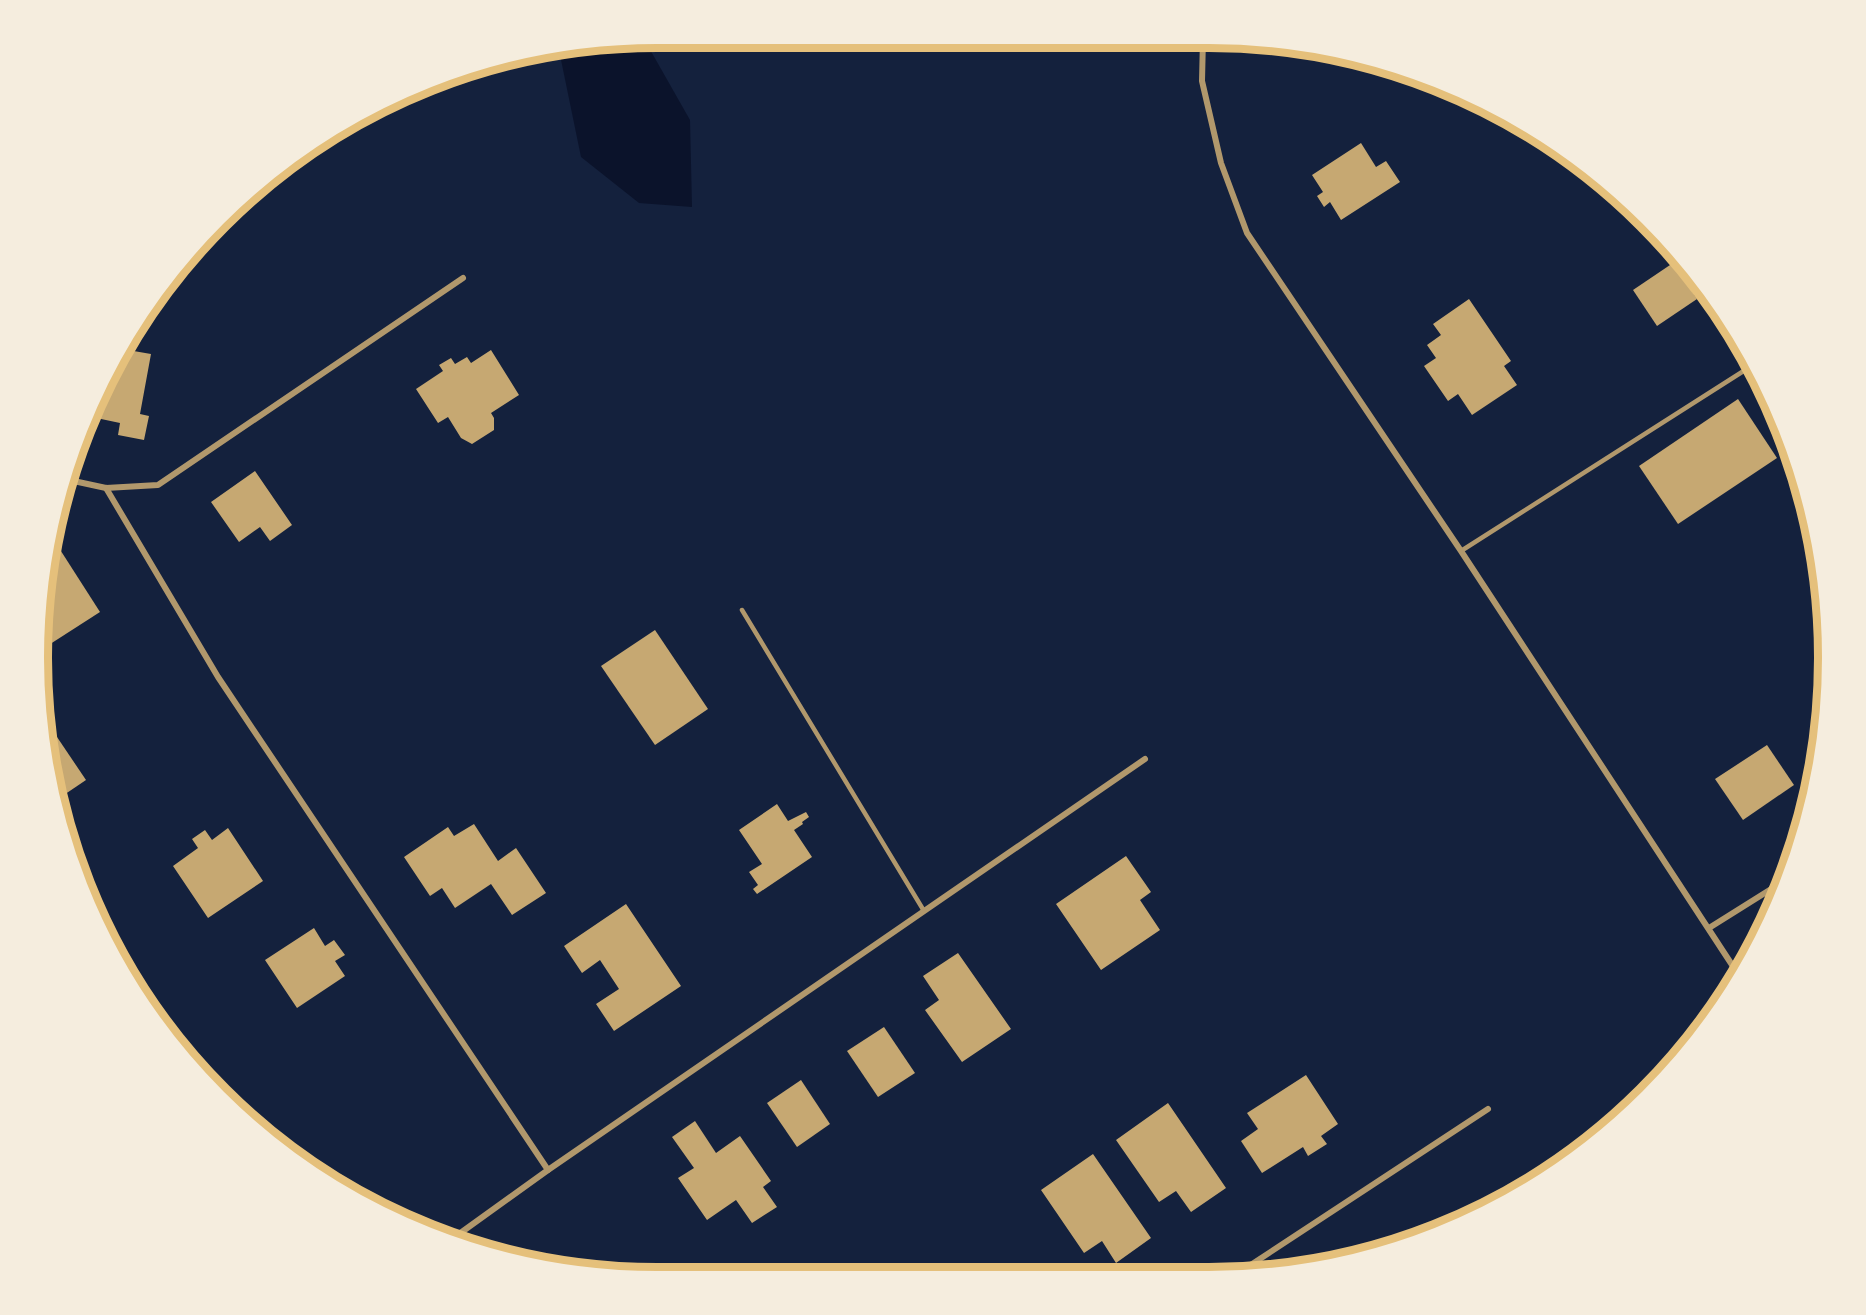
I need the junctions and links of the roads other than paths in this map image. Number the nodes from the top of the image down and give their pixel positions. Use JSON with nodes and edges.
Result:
{"nodes":[{"id":1,"x":1203,"y":48,"type":"edge"},
{"id":2,"x":463,"y":278,"type":"dead end"},
{"id":3,"x":1745,"y":370,"type":"edge"},
{"id":4,"x":74,"y":481,"type":"edge"},
{"id":5,"x":106,"y":488,"type":"junction"},
{"id":6,"x":1461,"y":551,"type":"junction"},
{"id":7,"x":741,"y":610,"type":"dead end"},
{"id":8,"x":1145,"y":759,"type":"dead end"},
{"id":9,"x":1774,"y":887,"type":"edge"},
{"id":10,"x":924,"y":911,"type":"junction"},
{"id":11,"x":1709,"y":928,"type":"junction"},
{"id":12,"x":1733,"y":966,"type":"edge"},
{"id":13,"x":1488,"y":1109,"type":"dead end"},
{"id":14,"x":548,"y":1170,"type":"junction"},
{"id":15,"x":459,"y":1234,"type":"edge"},
{"id":16,"x":1249,"y":1266,"type":"edge"}],
"edges":[{"from":1,"to":6,"type":"street"},
{"from":2,"to":5,"type":"street"},
{"from":3,"to":6,"type":"lane"},
{"from":4,"to":5,"type":"street"},
{"from":5,"to":14,"type":"street"},
{"from":6,"to":11,"type":"street"},
{"from":7,"to":10,"type":"lane"},
{"from":8,"to":10,"type":"street"},
{"from":9,"to":11,"type":"street"},
{"from":10,"to":14,"type":"street"},
{"from":11,"to":12,"type":"street"},
{"from":13,"to":16,"type":"street"},
{"from":14,"to":15,"type":"street"}]}
